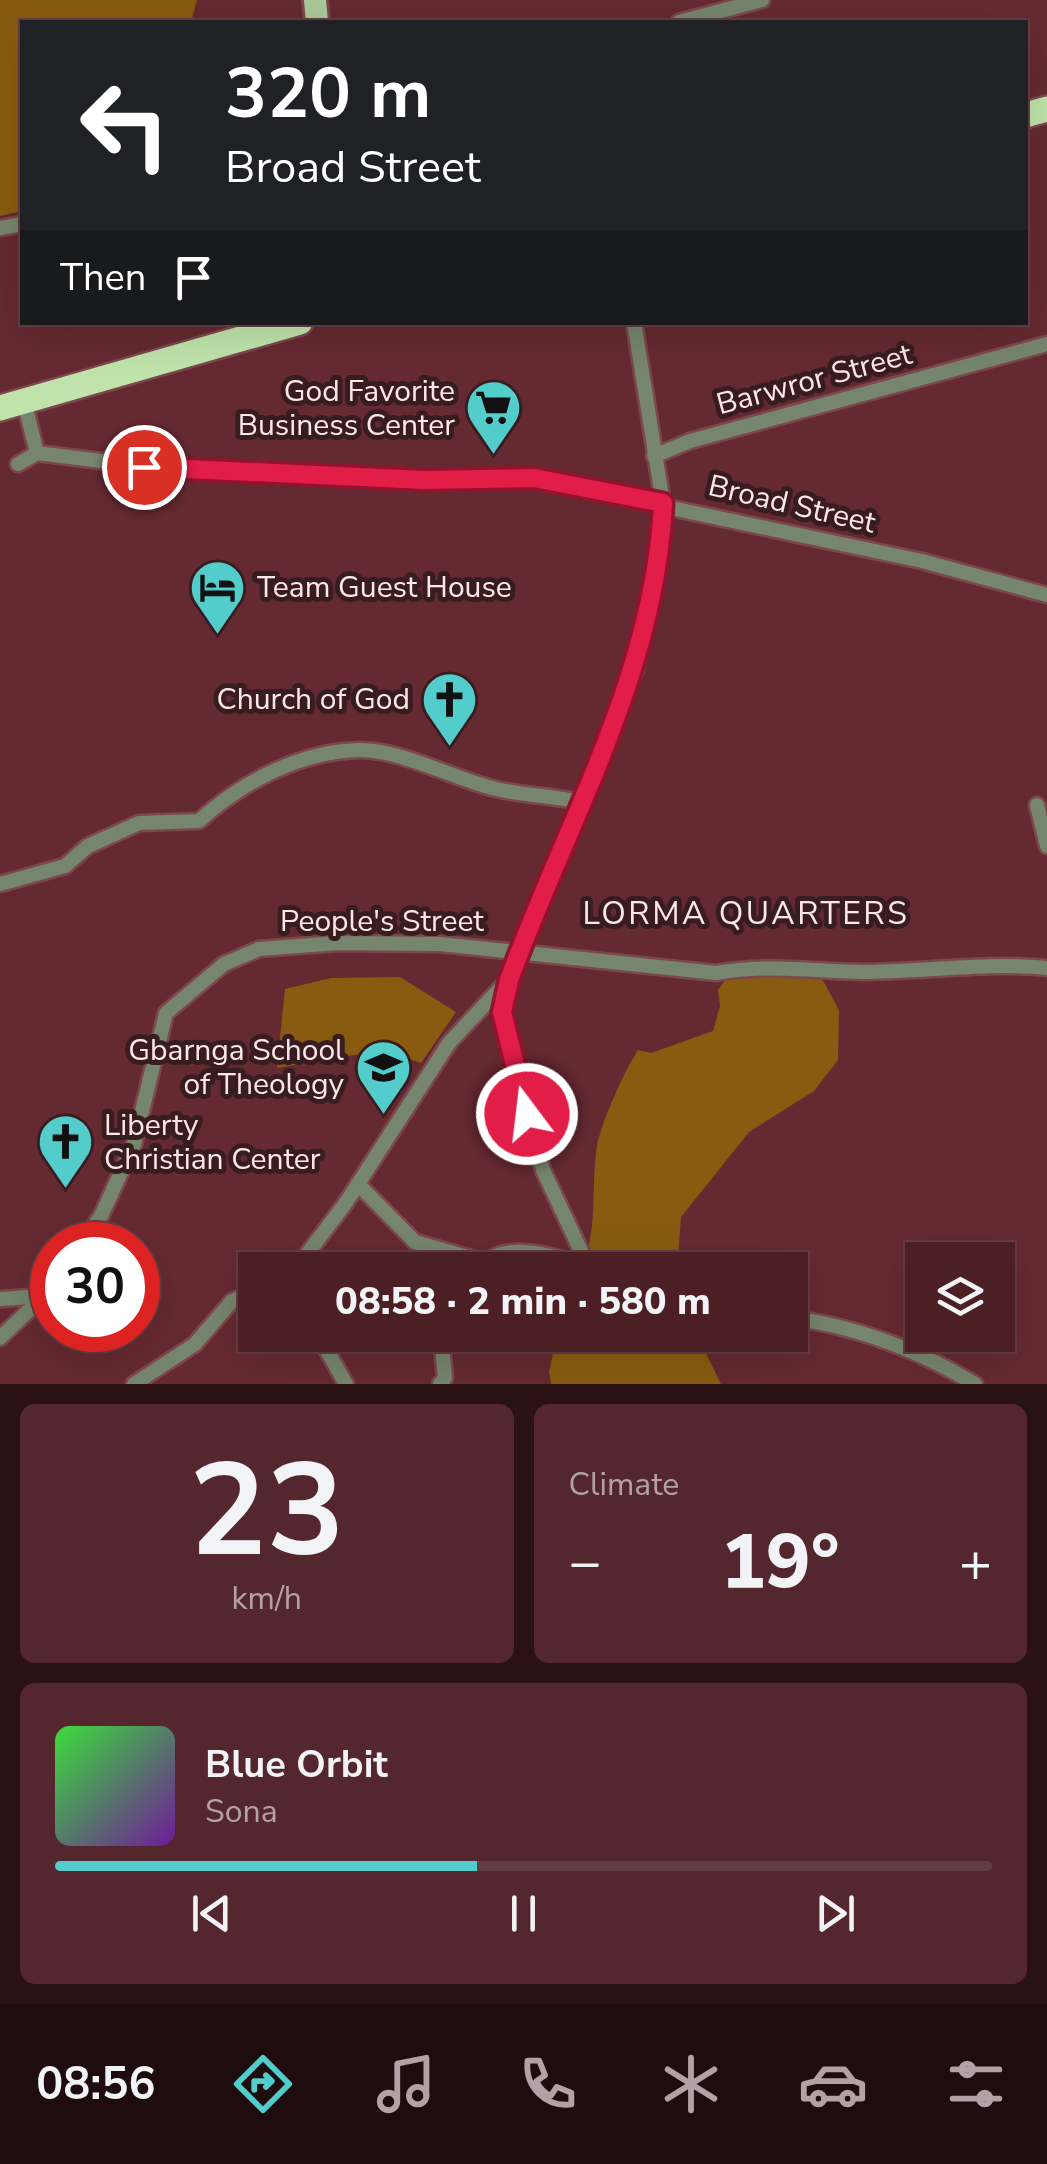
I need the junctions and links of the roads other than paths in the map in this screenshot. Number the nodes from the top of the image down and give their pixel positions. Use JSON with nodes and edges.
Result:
{"nodes":[{"id":1,"x":762,"y":0,"type":"edge"},
{"id":2,"x":687,"y":20,"type":"edge"},
{"id":3,"x":290,"y":325,"type":"edge"},
{"id":4,"x":634,"y":325,"type":"edge"},
{"id":5,"x":1047,"y":344,"type":"edge"},
{"id":6,"x":12,"y":405,"type":"edge"},
{"id":7,"x":37,"y":454,"type":"junction"},
{"id":8,"x":654,"y":456,"type":"junction"},
{"id":9,"x":18,"y":464,"type":"dead end"},
{"id":10,"x":663,"y":503,"type":"junction"},
{"id":11,"x":1047,"y":595,"type":"edge"},
{"id":12,"x":584,"y":803,"type":"junction"},
{"id":13,"x":1036,"y":804,"type":"dead end"},
{"id":14,"x":1047,"y":846,"type":"edge"},
{"id":15,"x":0,"y":884,"type":"edge"},
{"id":16,"x":520,"y":950,"type":"junction"},
{"id":17,"x":1047,"y":968,"type":"edge"},
{"id":18,"x":509,"y":980,"type":"junction"},
{"id":19,"x":358,"y":1184,"type":"junction"},
{"id":20,"x":97,"y":1222,"type":"edge"},
{"id":21,"x":308,"y":1252,"type":"edge"},
{"id":22,"x":443,"y":1252,"type":"edge"},
{"id":23,"x":586,"y":1252,"type":"edge"},
{"id":24,"x":30,"y":1293,"type":"edge"},
{"id":25,"x":0,"y":1299,"type":"edge"},
{"id":26,"x":238,"y":1299,"type":"edge"},
{"id":27,"x":30,"y":1308,"type":"edge"},
{"id":28,"x":808,"y":1320,"type":"edge"},
{"id":29,"x":0,"y":1338,"type":"edge"},
{"id":30,"x":328,"y":1352,"type":"edge"},
{"id":31,"x":443,"y":1352,"type":"edge"},
{"id":32,"x":134,"y":1384,"type":"edge"},
{"id":33,"x":346,"y":1384,"type":"edge"},
{"id":34,"x":440,"y":1384,"type":"edge"},
{"id":35,"x":976,"y":1384,"type":"edge"}],
"edges":[{"from":1,"to":2,"type":"street"},
{"from":3,"to":6,"type":"highway"},
{"from":4,"to":8,"type":"street"},
{"from":5,"to":8,"type":"street","name":"Barwror Street"},
{"from":6,"to":7,"type":"street"},
{"from":7,"to":9,"type":"street"},
{"from":7,"to":10,"type":"street","name":"Broad Street"},
{"from":8,"to":10,"type":"street"},
{"from":10,"to":11,"type":"street","name":"Broad Street"},
{"from":10,"to":12,"type":"street"},
{"from":12,"to":15,"type":"street"},
{"from":12,"to":16,"type":"street"},
{"from":13,"to":14,"type":"street"},
{"from":16,"to":17,"type":"street","name":"People's Street"},
{"from":16,"to":18,"type":"street"},
{"from":16,"to":20,"type":"street","name":"People's Street"},
{"from":18,"to":19,"type":"street"},
{"from":18,"to":23,"type":"street"},
{"from":19,"to":21,"type":"street"},
{"from":19,"to":22,"type":"street"},
{"from":24,"to":25,"type":"street"},
{"from":26,"to":32,"type":"street"},
{"from":27,"to":29,"type":"street"},
{"from":28,"to":35,"type":"street"},
{"from":30,"to":33,"type":"street"},
{"from":31,"to":34,"type":"street"}]}
